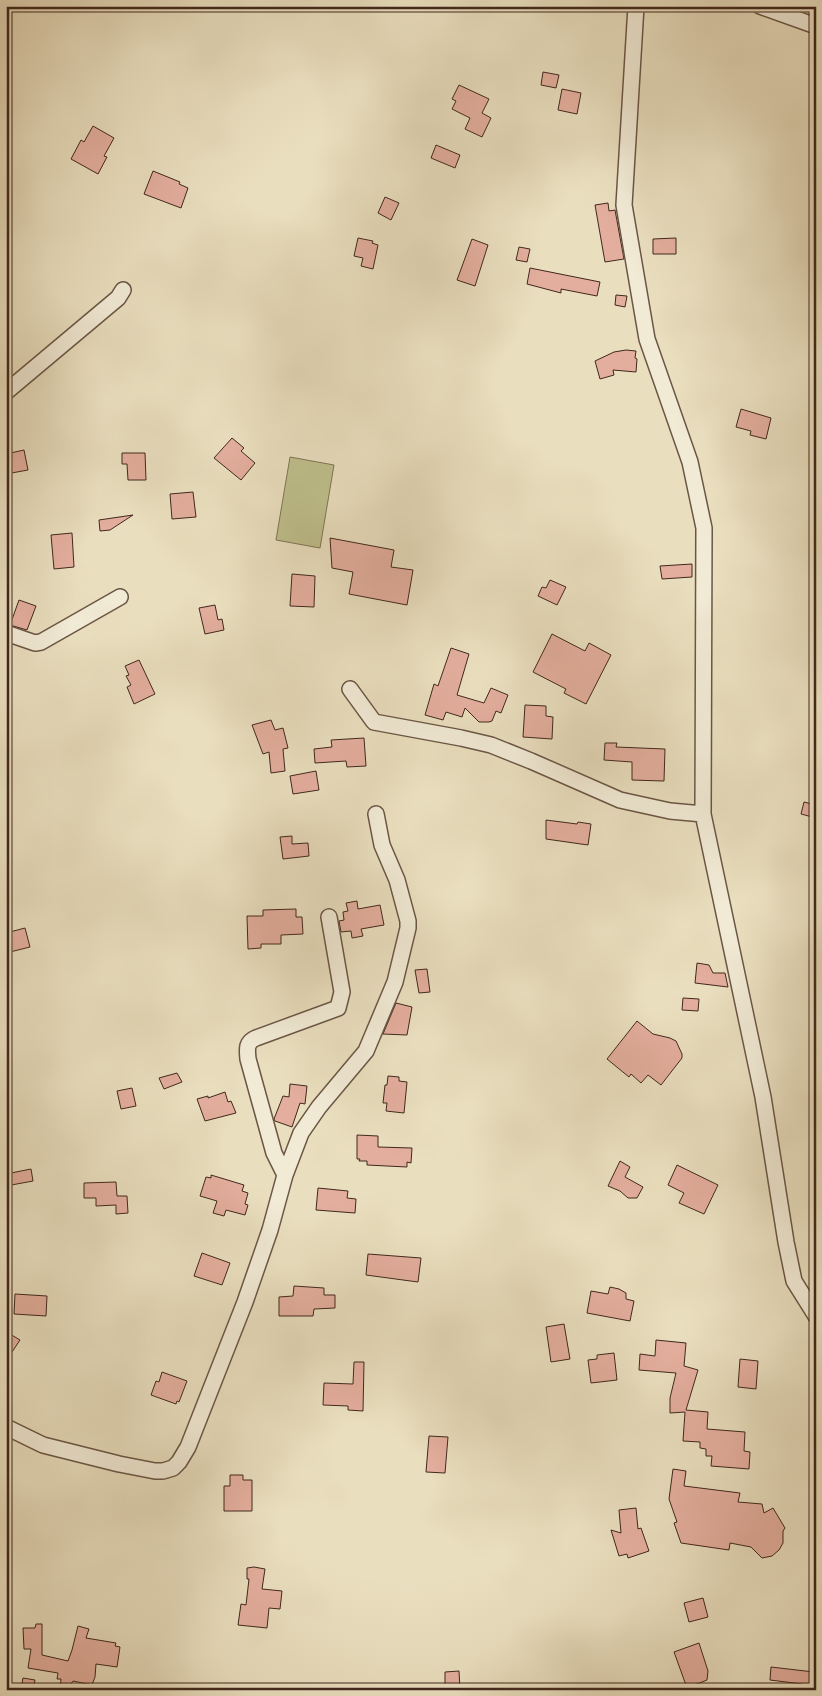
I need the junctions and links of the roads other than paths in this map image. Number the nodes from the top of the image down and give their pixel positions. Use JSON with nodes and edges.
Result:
{"nodes":[{"id":1,"x":636,"y":6,"type":"edge"},
{"id":2,"x":760,"y":6,"type":"edge"},
{"id":3,"x":816,"y":26,"type":"edge"},
{"id":4,"x":123,"y":290,"type":"dead end"},
{"id":5,"x":6,"y":392,"type":"edge"},
{"id":6,"x":120,"y":597,"type":"dead end"},
{"id":7,"x":6,"y":633,"type":"edge"},
{"id":8,"x":350,"y":689,"type":"dead end"},
{"id":9,"x":376,"y":814,"type":"dead end"},
{"id":10,"x":704,"y":814,"type":"junction"},
{"id":11,"x":329,"y":917,"type":"dead end"},
{"id":12,"x":285,"y":1175,"type":"junction"},
{"id":13,"x":816,"y":1316,"type":"edge"},
{"id":14,"x":6,"y":1427,"type":"edge"}],
"edges":[{"from":1,"to":10,"type":"street"},
{"from":2,"to":3,"type":"street"},
{"from":4,"to":5,"type":"street"},
{"from":6,"to":7,"type":"street"},
{"from":8,"to":10,"type":"street"},
{"from":9,"to":12,"type":"street"},
{"from":10,"to":13,"type":"street"},
{"from":11,"to":12,"type":"street"},
{"from":12,"to":14,"type":"street"}]}
